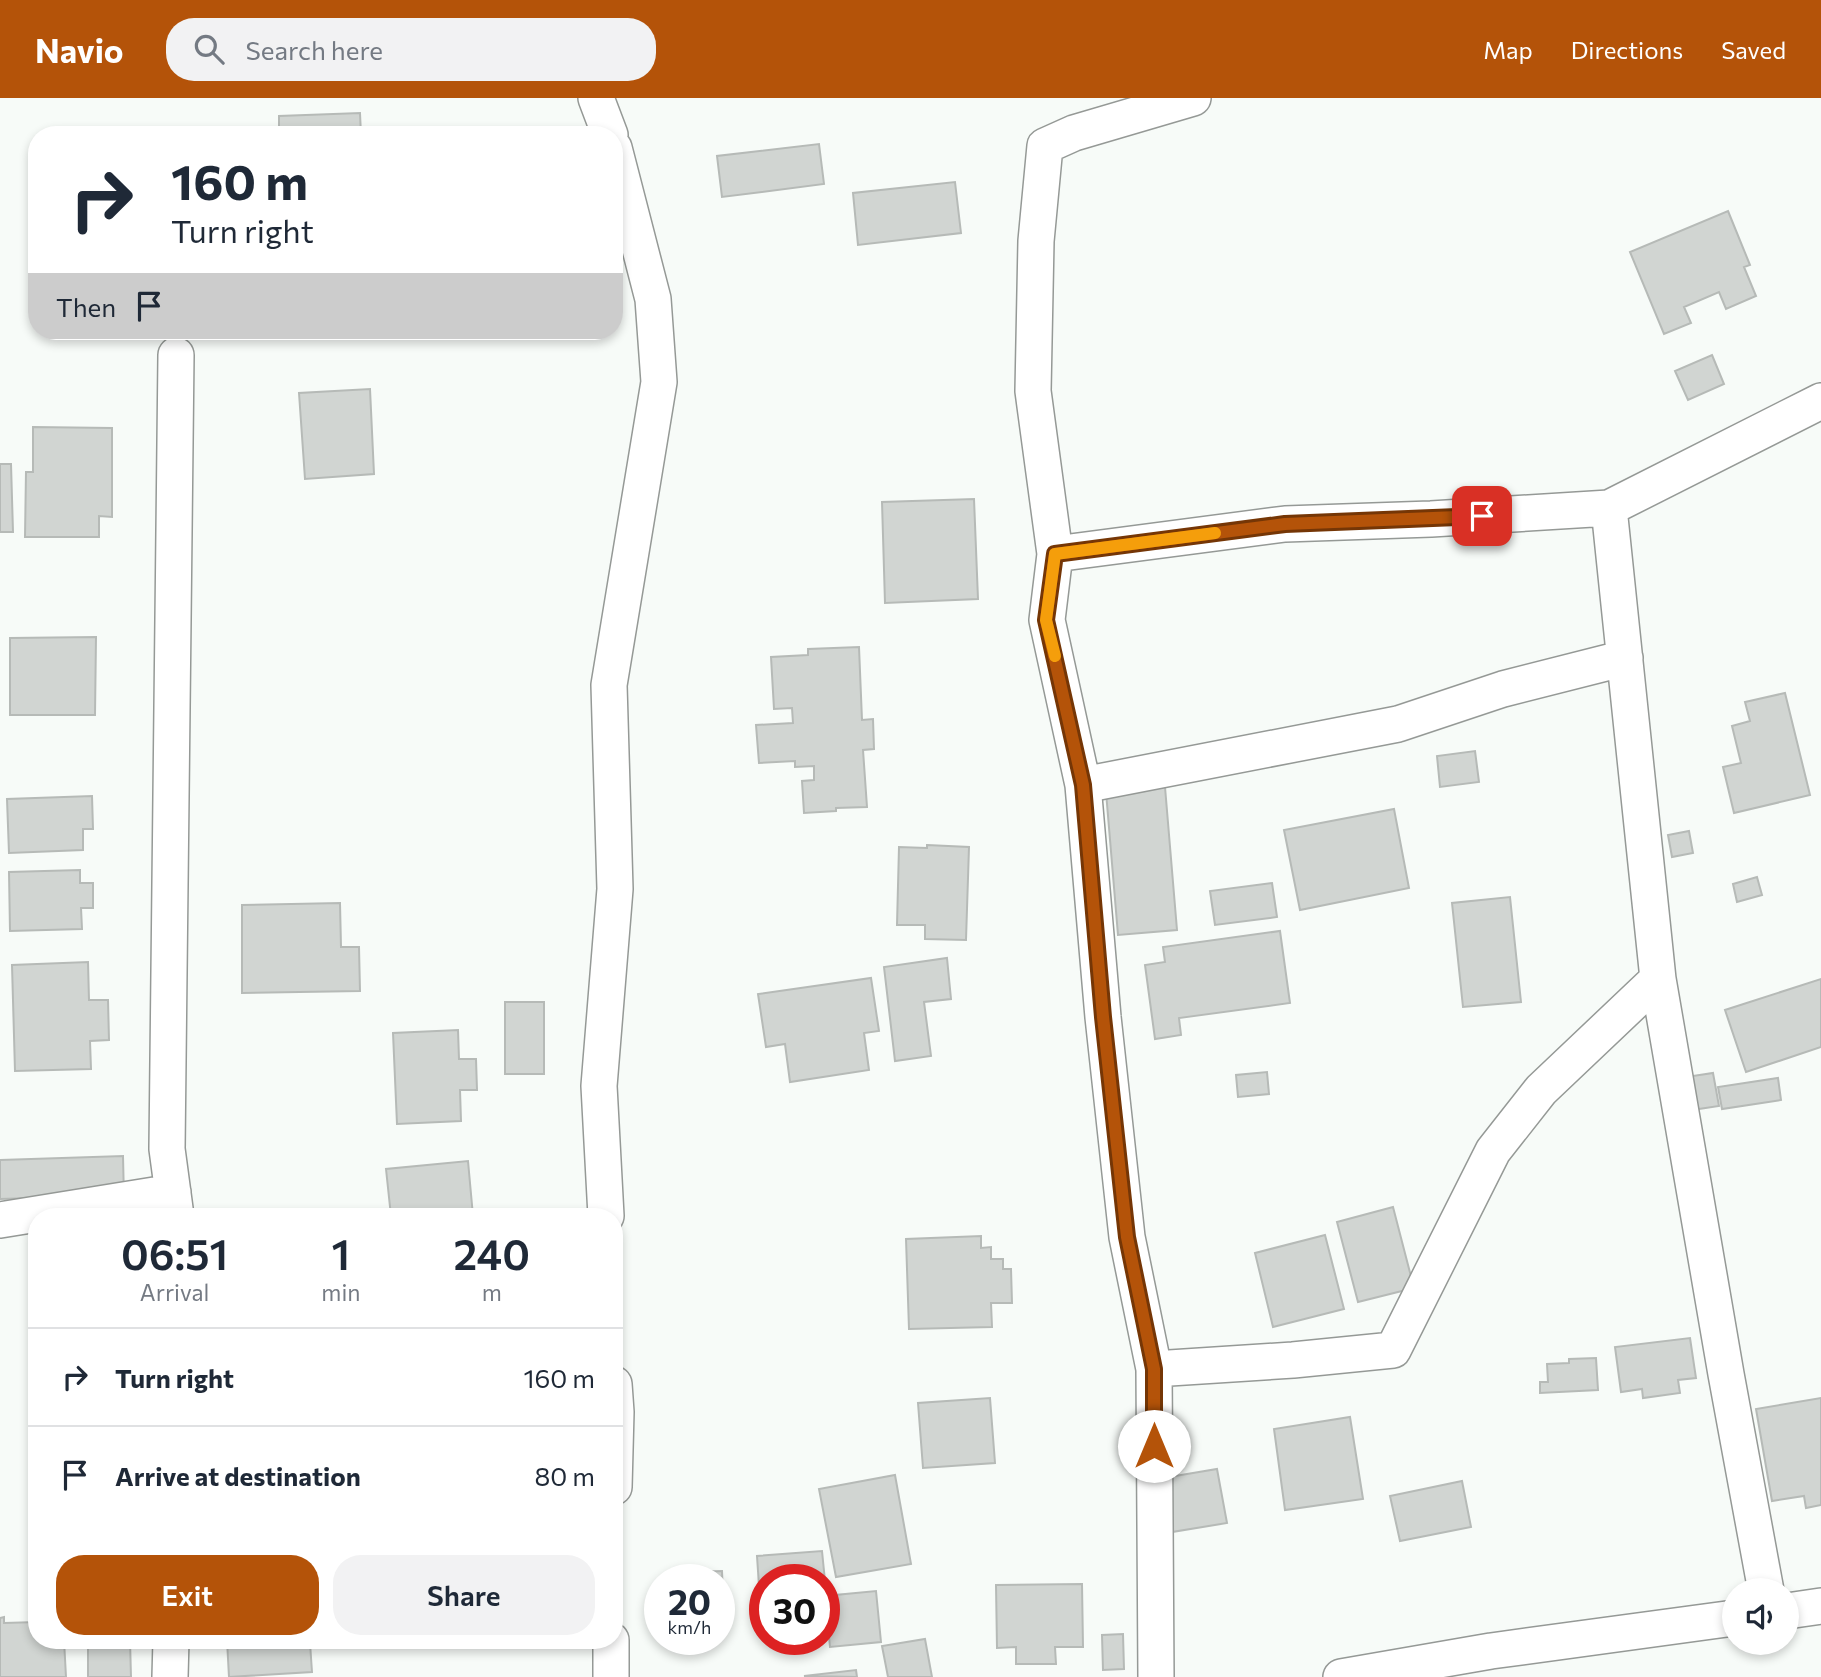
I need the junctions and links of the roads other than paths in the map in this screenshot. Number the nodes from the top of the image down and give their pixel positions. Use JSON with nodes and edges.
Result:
{"nodes":[{"id":1,"x":596,"y":98,"type":"edge"},
{"id":2,"x":1192,"y":98,"type":"edge"},
{"id":3,"x":607,"y":126,"type":"edge"},
{"id":4,"x":623,"y":183,"type":"edge"},
{"id":5,"x":176,"y":355,"type":"dead end"},
{"id":6,"x":1821,"y":401,"type":"edge"},
{"id":7,"x":1609,"y":508,"type":"junction"},
{"id":8,"x":1055,"y":554,"type":"junction"},
{"id":9,"x":1625,"y":658,"type":"junction"},
{"id":10,"x":1083,"y":785,"type":"junction"},
{"id":11,"x":1658,"y":979,"type":"junction"},
{"id":12,"x":174,"y":1204,"type":"edge"},
{"id":13,"x":130,"y":1208,"type":"edge"},
{"id":14,"x":606,"y":1208,"type":"edge"},
{"id":15,"x":28,"y":1217,"type":"edge"},
{"id":16,"x":0,"y":1220,"type":"edge"},
{"id":17,"x":1154,"y":1369,"type":"junction"},
{"id":18,"x":1764,"y":1578,"type":"edge"},
{"id":19,"x":1821,"y":1606,"type":"edge"},
{"id":20,"x":1799,"y":1609,"type":"edge"},
{"id":21,"x":1722,"y":1620,"type":"edge"},
{"id":22,"x":171,"y":1649,"type":"edge"},
{"id":23,"x":611,"y":1649,"type":"edge"},
{"id":24,"x":170,"y":1677,"type":"edge"},
{"id":25,"x":611,"y":1677,"type":"edge"},
{"id":26,"x":1156,"y":1677,"type":"edge"},
{"id":27,"x":1341,"y":1677,"type":"edge"}],
"edges":[{"from":1,"to":3,"type":"street"},
{"from":2,"to":8,"type":"street"},
{"from":4,"to":14,"type":"street"},
{"from":5,"to":12,"type":"street"},
{"from":6,"to":7,"type":"street"},
{"from":7,"to":8,"type":"street"},
{"from":7,"to":9,"type":"street"},
{"from":8,"to":10,"type":"street"},
{"from":9,"to":10,"type":"street"},
{"from":9,"to":11,"type":"street"},
{"from":10,"to":17,"type":"street"},
{"from":11,"to":17,"type":"street"},
{"from":11,"to":18,"type":"street"},
{"from":12,"to":13,"type":"street"},
{"from":15,"to":16,"type":"street"},
{"from":17,"to":26,"type":"street"},
{"from":19,"to":20,"type":"street"},
{"from":21,"to":27,"type":"street"},
{"from":22,"to":24,"type":"street"},
{"from":23,"to":25,"type":"street"}]}
